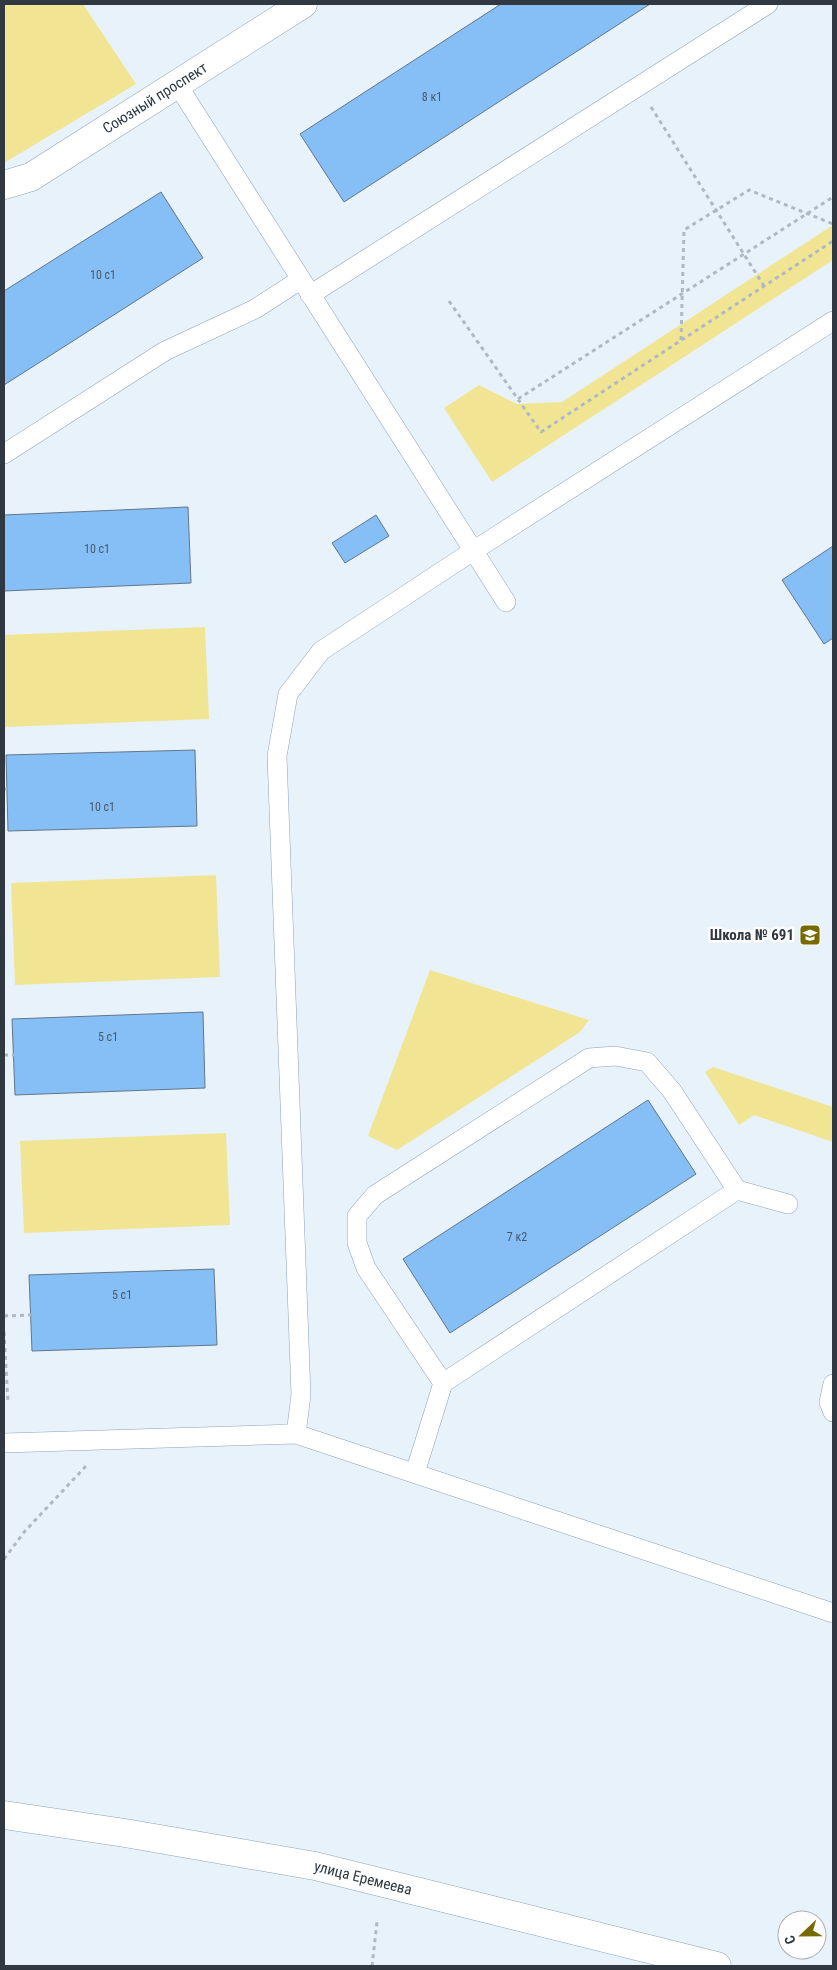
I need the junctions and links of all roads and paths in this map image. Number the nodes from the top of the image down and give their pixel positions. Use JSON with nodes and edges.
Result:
{"nodes":[{"id":1,"x":303,"y":4,"type":"edge"},
{"id":2,"x":768,"y":4,"type":"edge"},
{"id":3,"x":176,"y":84,"type":"junction"},
{"id":4,"x":638,"y":87,"type":"junction"},
{"id":5,"x":4,"y":185,"type":"edge"},
{"id":6,"x":833,"y":198,"type":"edge"},
{"id":7,"x":716,"y":210,"type":"junction"},
{"id":8,"x":808,"y":214,"type":"junction"},
{"id":9,"x":833,"y":224,"type":"edge"},
{"id":10,"x":833,"y":241,"type":"edge"},
{"id":11,"x":744,"y":254,"type":"junction"},
{"id":12,"x":764,"y":286,"type":"junction"},
{"id":13,"x":305,"y":288,"type":"junction"},
{"id":14,"x":682,"y":294,"type":"junction"},
{"id":15,"x":449,"y":301,"type":"dead end"},
{"id":16,"x":831,"y":328,"type":"edge"},
{"id":17,"x":680,"y":341,"type":"junction"},
{"id":18,"x":518,"y":399,"type":"junction"},
{"id":19,"x":4,"y":454,"type":"edge"},
{"id":20,"x":473,"y":551,"type":"junction"},
{"id":21,"x":506,"y":602,"type":"dead end"},
{"id":22,"x":4,"y":1055,"type":"edge"},
{"id":23,"x":14,"y":1055,"type":"dead end"},
{"id":24,"x":737,"y":1190,"type":"junction"},
{"id":25,"x":788,"y":1204,"type":"dead end"},
{"id":26,"x":31,"y":1315,"type":"dead end"},
{"id":27,"x":4,"y":1316,"type":"edge"},
{"id":28,"x":4,"y":1332,"type":"edge"},
{"id":29,"x":443,"y":1383,"type":"junction"},
{"id":30,"x":833,"y":1384,"type":"edge"},
{"id":31,"x":8,"y":1402,"type":"dead end"},
{"id":32,"x":833,"y":1412,"type":"edge"},
{"id":33,"x":296,"y":1434,"type":"junction"},
{"id":34,"x":111,"y":1439,"type":"junction"},
{"id":35,"x":4,"y":1443,"type":"edge"},
{"id":36,"x":415,"y":1473,"type":"junction"},
{"id":37,"x":4,"y":1559,"type":"edge"},
{"id":38,"x":833,"y":1613,"type":"edge"},
{"id":39,"x":4,"y":1815,"type":"edge"},
{"id":40,"x":377,"y":1922,"type":"dead end"},
{"id":41,"x":372,"y":1966,"type":"edge"},
{"id":42,"x":717,"y":1966,"type":"edge"}],
"edges":[{"from":1,"to":3,"type":"street","name":"Союзный проспект"},
{"from":2,"to":4,"type":"lane"},
{"from":3,"to":5,"type":"street","name":"Союзный проспект"},
{"from":3,"to":13,"type":"lane"},
{"from":4,"to":7,"type":"path"},
{"from":4,"to":13,"type":"lane"},
{"from":6,"to":8,"type":"path"},
{"from":7,"to":8,"type":"path"},
{"from":7,"to":11,"type":"path"},
{"from":7,"to":14,"type":"path"},
{"from":8,"to":9,"type":"path"},
{"from":8,"to":11,"type":"path"},
{"from":10,"to":12,"type":"path"},
{"from":11,"to":12,"type":"path"},
{"from":11,"to":14,"type":"path"},
{"from":12,"to":17,"type":"path"},
{"from":13,"to":19,"type":"lane"},
{"from":13,"to":20,"type":"lane"},
{"from":14,"to":17,"type":"path"},
{"from":14,"to":18,"type":"path"},
{"from":15,"to":18,"type":"path"},
{"from":16,"to":20,"type":"lane"},
{"from":17,"to":18,"type":"path"},
{"from":20,"to":21,"type":"lane"},
{"from":20,"to":33,"type":"lane"},
{"from":22,"to":23,"type":"path"},
{"from":24,"to":25,"type":"lane"},
{"from":24,"to":29,"type":"lane"},
{"from":24,"to":29,"type":"lane"},
{"from":26,"to":27,"type":"path"},
{"from":28,"to":31,"type":"path"},
{"from":29,"to":36,"type":"lane"},
{"from":30,"to":32,"type":"lane"},
{"from":33,"to":34,"type":"lane"},
{"from":33,"to":36,"type":"lane"},
{"from":34,"to":35,"type":"lane"},
{"from":34,"to":37,"type":"path"},
{"from":36,"to":38,"type":"lane"},
{"from":39,"to":42,"type":"street","name":"улица Еремеева"},
{"from":40,"to":41,"type":"path"}]}
